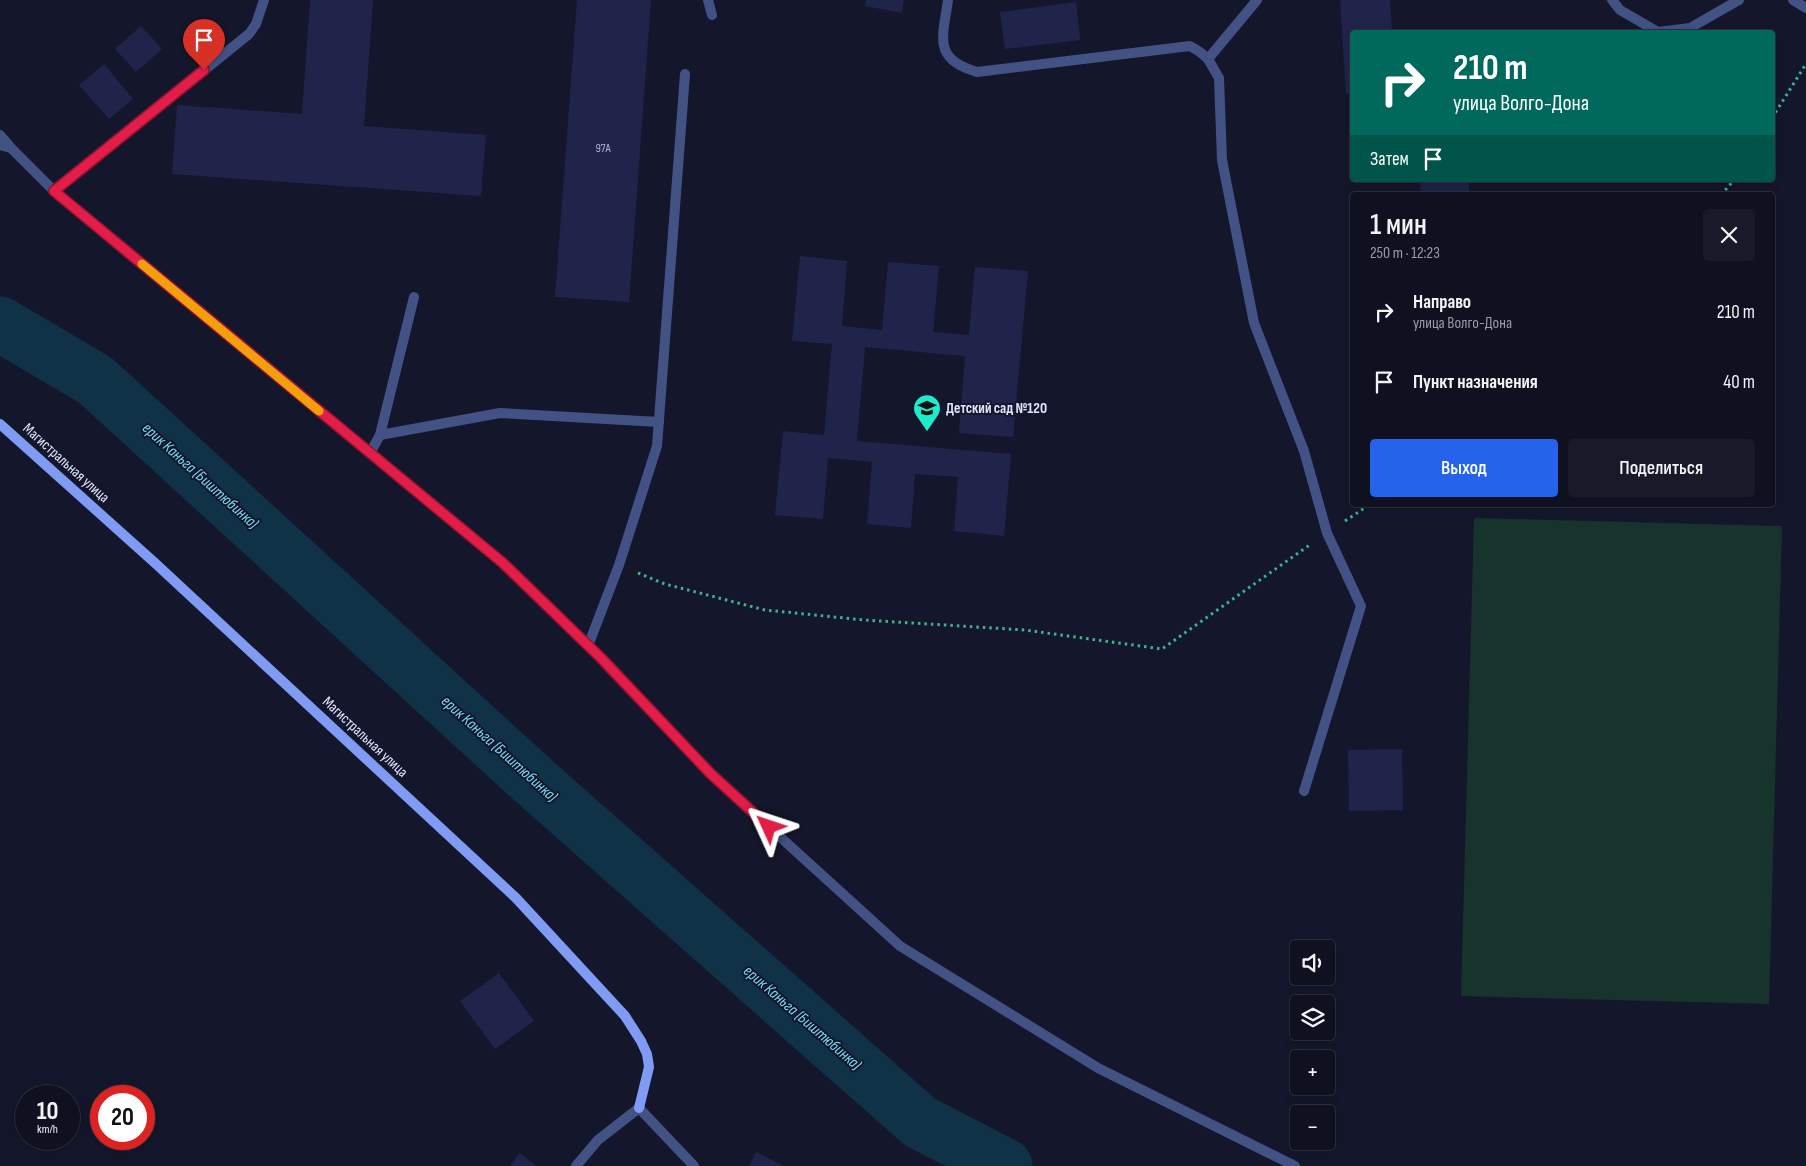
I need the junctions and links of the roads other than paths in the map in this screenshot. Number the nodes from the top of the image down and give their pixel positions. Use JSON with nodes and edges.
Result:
{"nodes":[{"id":1,"x":264,"y":0,"type":"edge"},
{"id":2,"x":708,"y":0,"type":"edge"},
{"id":3,"x":948,"y":0,"type":"edge"},
{"id":4,"x":1258,"y":0,"type":"edge"},
{"id":5,"x":1612,"y":0,"type":"edge"},
{"id":6,"x":1739,"y":0,"type":"edge"},
{"id":7,"x":1793,"y":0,"type":"edge"},
{"id":8,"x":1806,"y":8,"type":"edge"},
{"id":9,"x":712,"y":15,"type":"dead end"},
{"id":10,"x":1655,"y":30,"type":"edge"},
{"id":11,"x":1674,"y":30,"type":"edge"},
{"id":12,"x":1208,"y":59,"type":"junction"},
{"id":13,"x":685,"y":74,"type":"dead end"},
{"id":14,"x":0,"y":135,"type":"edge"},
{"id":15,"x":0,"y":145,"type":"edge"},
{"id":16,"x":11,"y":148,"type":"junction"},
{"id":17,"x":54,"y":191,"type":"junction"},
{"id":18,"x":414,"y":297,"type":"dead end"},
{"id":19,"x":659,"y":422,"type":"junction"},
{"id":20,"x":0,"y":424,"type":"edge"},
{"id":21,"x":380,"y":434,"type":"junction"},
{"id":22,"x":370,"y":453,"type":"junction"},
{"id":23,"x":588,"y":646,"type":"junction"},
{"id":24,"x":1304,"y":791,"type":"dead end"},
{"id":25,"x":639,"y":1108,"type":"junction"},
{"id":26,"x":576,"y":1166,"type":"edge"},
{"id":27,"x":694,"y":1166,"type":"edge"},
{"id":28,"x":1295,"y":1166,"type":"edge"}],
"edges":[{"from":1,"to":17,"type":"street"},
{"from":2,"to":9,"type":"street"},
{"from":3,"to":12,"type":"street"},
{"from":4,"to":12,"type":"street"},
{"from":5,"to":10,"type":"street"},
{"from":6,"to":11,"type":"street"},
{"from":7,"to":8,"type":"street"},
{"from":12,"to":24,"type":"street"},
{"from":13,"to":19,"type":"street"},
{"from":14,"to":16,"type":"street"},
{"from":15,"to":16,"type":"street"},
{"from":16,"to":17,"type":"street"},
{"from":17,"to":22,"type":"street"},
{"from":18,"to":21,"type":"street"},
{"from":19,"to":21,"type":"street"},
{"from":19,"to":23,"type":"street"},
{"from":20,"to":25,"type":"street","name":"Магистральная улица"},
{"from":21,"to":22,"type":"street"},
{"from":22,"to":23,"type":"street"},
{"from":23,"to":28,"type":"street"},
{"from":25,"to":26,"type":"street"},
{"from":25,"to":27,"type":"street"}]}
